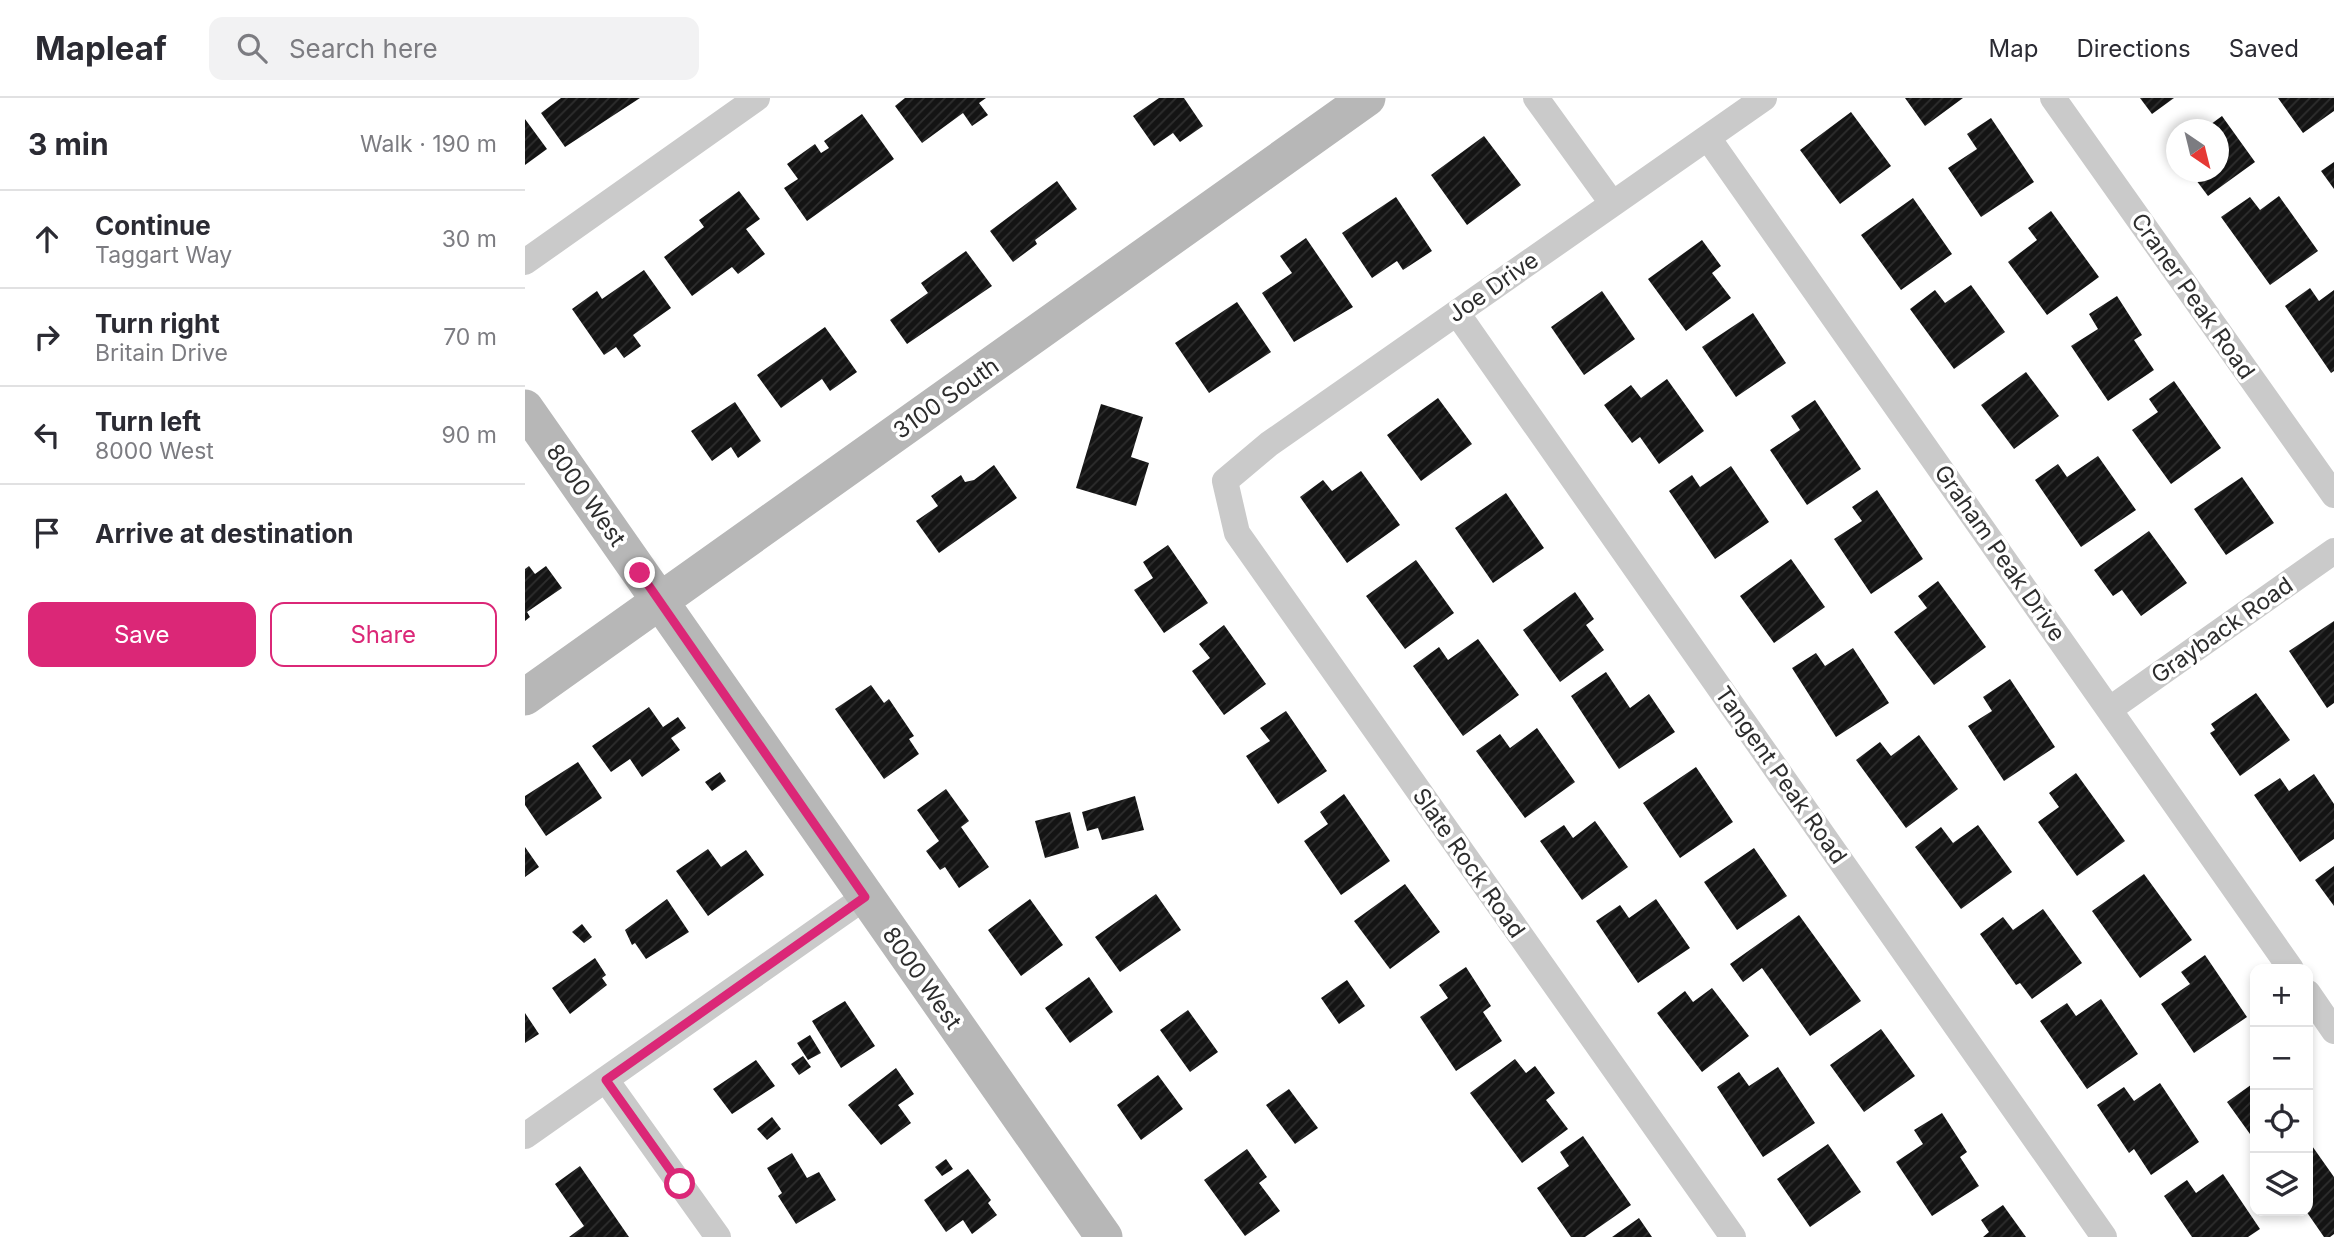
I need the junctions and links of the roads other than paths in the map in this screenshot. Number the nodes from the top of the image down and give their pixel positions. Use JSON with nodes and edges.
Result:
{"nodes":[{"id":1,"x":757,"y":98,"type":"edge"},
{"id":2,"x":1367,"y":98,"type":"edge"},
{"id":3,"x":1536,"y":98,"type":"edge"},
{"id":4,"x":1764,"y":98,"type":"edge"},
{"id":5,"x":2053,"y":98,"type":"edge"},
{"id":6,"x":1707,"y":138,"type":"junction"},
{"id":7,"x":1612,"y":203,"type":"junction"},
{"id":8,"x":525,"y":262,"type":"edge"},
{"id":9,"x":1457,"y":313,"type":"junction"},
{"id":10,"x":525,"y":408,"type":"edge"},
{"id":11,"x":1225,"y":481,"type":"joint"},
{"id":12,"x":2334,"y":495,"type":"edge"},
{"id":13,"x":2334,"y":551,"type":"edge"},
{"id":14,"x":660,"y":602,"type":"junction"},
{"id":15,"x":525,"y":698,"type":"edge"},
{"id":16,"x":2110,"y":709,"type":"junction"},
{"id":17,"x":865,"y":897,"type":"junction"},
{"id":18,"x":2288,"y":964,"type":"edge"},
{"id":19,"x":2313,"y":1000,"type":"edge"},
{"id":20,"x":2334,"y":1031,"type":"edge"},
{"id":21,"x":606,"y":1080,"type":"junction"},
{"id":22,"x":525,"y":1136,"type":"edge"},
{"id":23,"x":718,"y":1237,"type":"edge"},
{"id":24,"x":1104,"y":1237,"type":"edge"},
{"id":25,"x":1733,"y":1237,"type":"edge"},
{"id":26,"x":2104,"y":1237,"type":"edge"}],
"edges":[{"from":1,"to":8,"type":"street"},
{"from":2,"to":14,"type":"street","name":"3100 South"},
{"from":3,"to":7,"type":"street"},
{"from":4,"to":6,"type":"street","name":"Joe Drive"},
{"from":5,"to":12,"type":"street","name":"Craner Peak Road"},
{"from":6,"to":7,"type":"street","name":"Joe Drive"},
{"from":6,"to":16,"type":"street","name":"Graham Peak Drive"},
{"from":7,"to":9,"type":"street","name":"Joe Drive"},
{"from":9,"to":11,"type":"street","name":"Joe Drive"},
{"from":9,"to":26,"type":"street","name":"Tangent Peak Road"},
{"from":10,"to":14,"type":"street","name":"8000 West"},
{"from":11,"to":25,"type":"street","name":"Slate Rock Road"},
{"from":13,"to":16,"type":"street","name":"Grayback Road"},
{"from":14,"to":15,"type":"street","name":"3100 South"},
{"from":14,"to":17,"type":"street","name":"8000 West"},
{"from":16,"to":18,"type":"street","name":"Graham Peak Drive"},
{"from":17,"to":21,"type":"street"},
{"from":17,"to":24,"type":"street","name":"8000 West"},
{"from":19,"to":20,"type":"street"},
{"from":21,"to":22,"type":"street"},
{"from":21,"to":23,"type":"street"}]}
